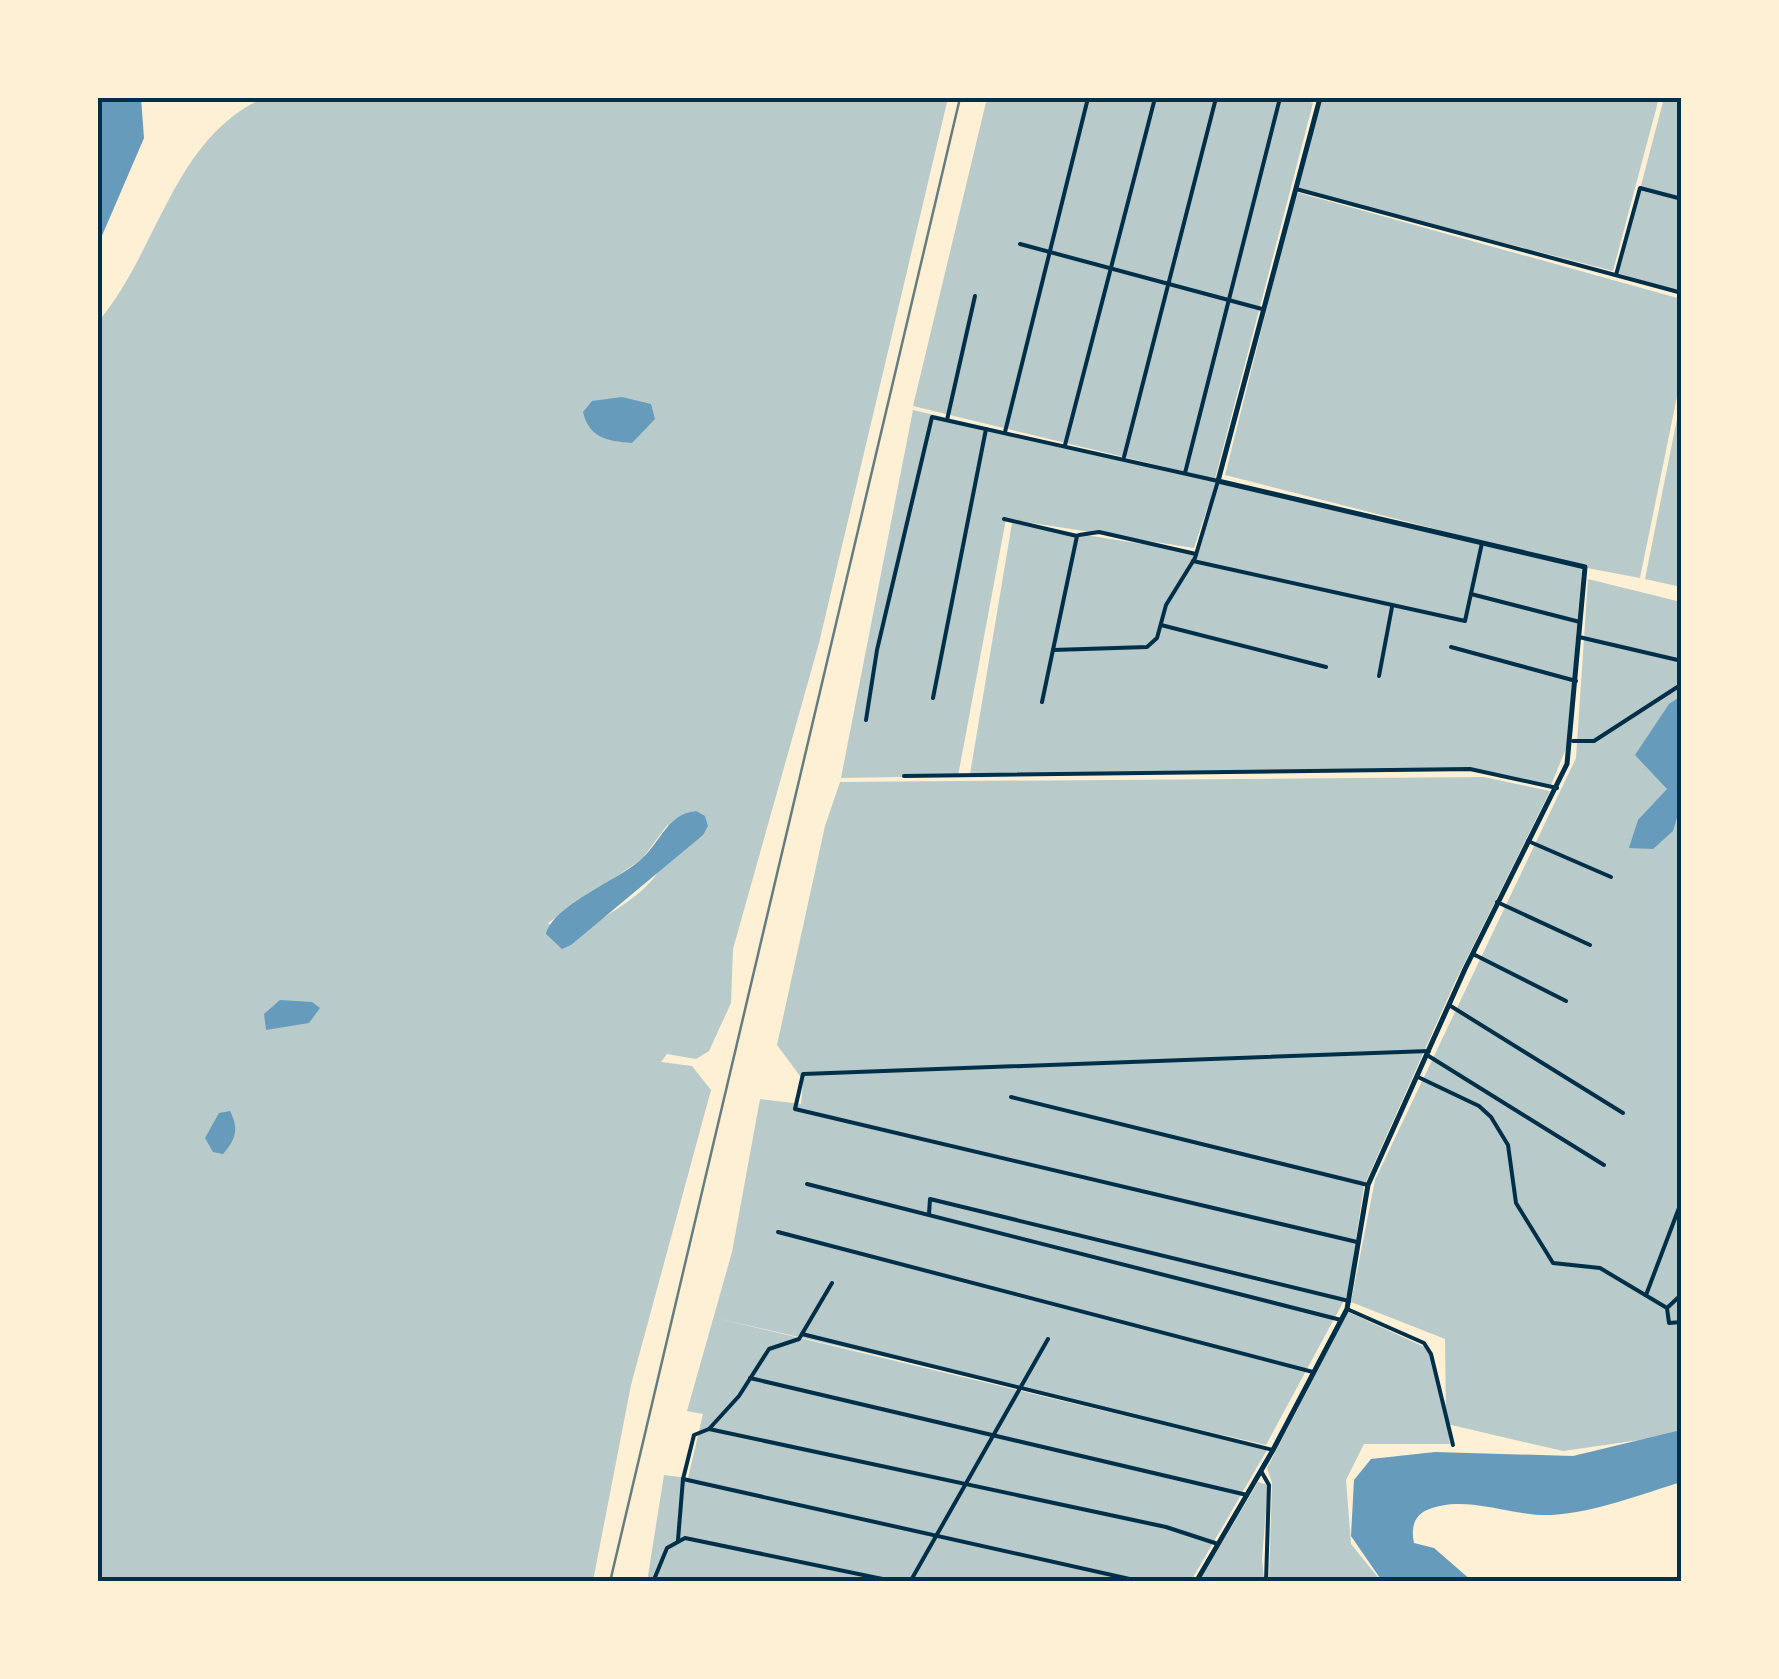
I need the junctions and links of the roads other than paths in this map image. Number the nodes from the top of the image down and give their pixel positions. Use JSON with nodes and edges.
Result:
{"nodes":[{"id":1,"x":1088,"y":98,"type":"edge"},
{"id":2,"x":1155,"y":98,"type":"edge"},
{"id":3,"x":1216,"y":98,"type":"edge"},
{"id":4,"x":1280,"y":98,"type":"edge"},
{"id":5,"x":1320,"y":98,"type":"edge"},
{"id":6,"x":1296,"y":190,"type":"junction"},
{"id":7,"x":1682,"y":200,"type":"edge"},
{"id":8,"x":1020,"y":244,"type":"dead end"},
{"id":9,"x":1049,"y":254,"type":"junction"},
{"id":10,"x":1110,"y":270,"type":"junction"},
{"id":11,"x":1616,"y":274,"type":"junction"},
{"id":12,"x":1169,"y":286,"type":"junction"},
{"id":13,"x":1682,"y":293,"type":"edge"},
{"id":14,"x":975,"y":296,"type":"dead end"},
{"id":15,"x":1227,"y":301,"type":"junction"},
{"id":16,"x":1263,"y":309,"type":"junction"},
{"id":17,"x":946,"y":420,"type":"junction"},
{"id":18,"x":986,"y":429,"type":"junction"},
{"id":19,"x":1004,"y":432,"type":"junction"},
{"id":20,"x":1065,"y":445,"type":"junction"},
{"id":21,"x":1124,"y":458,"type":"junction"},
{"id":22,"x":1185,"y":473,"type":"junction"},
{"id":23,"x":1218,"y":481,"type":"junction"},
{"id":24,"x":1004,"y":520,"type":"dead end"},
{"id":25,"x":1077,"y":536,"type":"junction"},
{"id":26,"x":1482,"y":543,"type":"junction"},
{"id":27,"x":1195,"y":557,"type":"junction"},
{"id":28,"x":1470,"y":594,"type":"junction"},
{"id":29,"x":1392,"y":607,"type":"junction"},
{"id":30,"x":1580,"y":622,"type":"junction"},
{"id":31,"x":1160,"y":625,"type":"junction"},
{"id":32,"x":1579,"y":636,"type":"junction"},
{"id":33,"x":1451,"y":647,"type":"dead end"},
{"id":34,"x":1053,"y":650,"type":"junction"},
{"id":35,"x":1682,"y":661,"type":"edge"},
{"id":36,"x":1326,"y":667,"type":"dead end"},
{"id":37,"x":1380,"y":676,"type":"dead end"},
{"id":38,"x":1576,"y":681,"type":"junction"},
{"id":39,"x":1682,"y":684,"type":"edge"},
{"id":40,"x":933,"y":698,"type":"dead end"},
{"id":41,"x":1042,"y":702,"type":"dead end"},
{"id":42,"x":866,"y":720,"type":"dead end"},
{"id":43,"x":1573,"y":742,"type":"junction"},
{"id":44,"x":904,"y":776,"type":"dead end"},
{"id":45,"x":1557,"y":788,"type":"junction"},
{"id":46,"x":1528,"y":841,"type":"junction"},
{"id":47,"x":1611,"y":877,"type":"dead end"},
{"id":48,"x":1497,"y":902,"type":"junction"},
{"id":49,"x":1590,"y":945,"type":"dead end"},
{"id":50,"x":1473,"y":954,"type":"junction"},
{"id":51,"x":1566,"y":1001,"type":"dead end"},
{"id":52,"x":1449,"y":1004,"type":"junction"},
{"id":53,"x":1428,"y":1053,"type":"junction"},
{"id":54,"x":1418,"y":1077,"type":"junction"},
{"id":55,"x":1011,"y":1097,"type":"dead end"},
{"id":56,"x":1623,"y":1113,"type":"dead end"},
{"id":57,"x":1604,"y":1165,"type":"dead end"},
{"id":58,"x":807,"y":1184,"type":"dead end"},
{"id":59,"x":1368,"y":1185,"type":"junction"},
{"id":60,"x":1682,"y":1200,"type":"edge"},
{"id":61,"x":929,"y":1214,"type":"junction"},
{"id":62,"x":778,"y":1232,"type":"dead end"},
{"id":63,"x":1357,"y":1242,"type":"junction"},
{"id":64,"x":832,"y":1283,"type":"dead end"},
{"id":65,"x":1682,"y":1294,"type":"edge"},
{"id":66,"x":1646,"y":1296,"type":"junction"},
{"id":67,"x":1348,"y":1305,"type":"junction"},
{"id":68,"x":1667,"y":1308,"type":"junction"},
{"id":69,"x":1341,"y":1320,"type":"junction"},
{"id":70,"x":1682,"y":1322,"type":"edge"},
{"id":71,"x":802,"y":1334,"type":"junction"},
{"id":72,"x":1048,"y":1339,"type":"dead end"},
{"id":73,"x":1313,"y":1372,"type":"junction"},
{"id":74,"x":750,"y":1378,"type":"junction"},
{"id":75,"x":1020,"y":1388,"type":"junction"},
{"id":76,"x":709,"y":1429,"type":"junction"},
{"id":77,"x":992,"y":1435,"type":"junction"},
{"id":78,"x":1453,"y":1445,"type":"dead end"},
{"id":79,"x":1273,"y":1450,"type":"junction"},
{"id":80,"x":1261,"y":1471,"type":"junction"},
{"id":81,"x":684,"y":1479,"type":"junction"},
{"id":82,"x":965,"y":1485,"type":"junction"},
{"id":83,"x":1247,"y":1495,"type":"junction"},
{"id":84,"x":936,"y":1536,"type":"junction"},
{"id":85,"x":678,"y":1540,"type":"junction"},
{"id":86,"x":1218,"y":1544,"type":"junction"},
{"id":87,"x":653,"y":1582,"type":"edge"},
{"id":88,"x":897,"y":1582,"type":"edge"},
{"id":89,"x":910,"y":1582,"type":"edge"},
{"id":90,"x":1143,"y":1582,"type":"edge"},
{"id":91,"x":1196,"y":1582,"type":"edge"},
{"id":92,"x":1266,"y":1582,"type":"edge"}],
"edges":[{"from":1,"to":9,"type":"street"},
{"from":2,"to":10,"type":"street"},
{"from":3,"to":12,"type":"street"},
{"from":4,"to":15,"type":"street"},
{"from":5,"to":6,"type":"street"},
{"from":6,"to":11,"type":"street"},
{"from":6,"to":16,"type":"street"},
{"from":7,"to":11,"type":"street"},
{"from":8,"to":9,"type":"street"},
{"from":9,"to":10,"type":"street"},
{"from":9,"to":19,"type":"street"},
{"from":10,"to":12,"type":"street"},
{"from":10,"to":20,"type":"street"},
{"from":11,"to":13,"type":"street"},
{"from":12,"to":15,"type":"street"},
{"from":12,"to":21,"type":"street"},
{"from":14,"to":17,"type":"street"},
{"from":15,"to":16,"type":"street"},
{"from":15,"to":22,"type":"street"},
{"from":16,"to":23,"type":"street"},
{"from":17,"to":18,"type":"street"},
{"from":17,"to":42,"type":"street"},
{"from":18,"to":19,"type":"street"},
{"from":18,"to":40,"type":"street"},
{"from":19,"to":20,"type":"street"},
{"from":20,"to":21,"type":"street"},
{"from":21,"to":22,"type":"street"},
{"from":22,"to":23,"type":"street"},
{"from":23,"to":26,"type":"street"},
{"from":23,"to":27,"type":"street"},
{"from":24,"to":25,"type":"street"},
{"from":25,"to":27,"type":"street"},
{"from":25,"to":34,"type":"street"},
{"from":26,"to":28,"type":"street"},
{"from":26,"to":30,"type":"street"},
{"from":27,"to":29,"type":"street"},
{"from":27,"to":31,"type":"street"},
{"from":28,"to":29,"type":"street"},
{"from":28,"to":30,"type":"street"},
{"from":29,"to":37,"type":"street"},
{"from":30,"to":32,"type":"street"},
{"from":31,"to":34,"type":"street"},
{"from":31,"to":36,"type":"street"},
{"from":32,"to":35,"type":"street"},
{"from":32,"to":38,"type":"street"},
{"from":33,"to":38,"type":"street"},
{"from":34,"to":41,"type":"street"},
{"from":38,"to":43,"type":"street"},
{"from":39,"to":43,"type":"street"},
{"from":43,"to":45,"type":"street"},
{"from":44,"to":45,"type":"street"},
{"from":45,"to":46,"type":"street"},
{"from":46,"to":47,"type":"street"},
{"from":46,"to":48,"type":"street"},
{"from":48,"to":49,"type":"street"},
{"from":48,"to":50,"type":"street"},
{"from":50,"to":51,"type":"street"},
{"from":50,"to":52,"type":"street"},
{"from":52,"to":53,"type":"street"},
{"from":52,"to":56,"type":"street"},
{"from":53,"to":54,"type":"street"},
{"from":53,"to":57,"type":"street"},
{"from":53,"to":63,"type":"street"},
{"from":54,"to":59,"type":"street"},
{"from":54,"to":66,"type":"street"},
{"from":55,"to":59,"type":"street"},
{"from":58,"to":61,"type":"street"},
{"from":59,"to":63,"type":"street"},
{"from":60,"to":66,"type":"street"},
{"from":61,"to":67,"type":"street"},
{"from":61,"to":69,"type":"street"},
{"from":62,"to":73,"type":"street"},
{"from":63,"to":67,"type":"street"},
{"from":64,"to":71,"type":"street"},
{"from":65,"to":68,"type":"street"},
{"from":66,"to":68,"type":"street"},
{"from":67,"to":69,"type":"street"},
{"from":67,"to":78,"type":"street"},
{"from":68,"to":70,"type":"street"},
{"from":69,"to":73,"type":"street"},
{"from":71,"to":74,"type":"street"},
{"from":71,"to":75,"type":"street"},
{"from":72,"to":75,"type":"street"},
{"from":73,"to":79,"type":"street"},
{"from":74,"to":76,"type":"street"},
{"from":74,"to":77,"type":"street"},
{"from":75,"to":77,"type":"street"},
{"from":75,"to":79,"type":"street"},
{"from":76,"to":81,"type":"street"},
{"from":76,"to":82,"type":"street"},
{"from":77,"to":82,"type":"street"},
{"from":77,"to":83,"type":"street"},
{"from":79,"to":80,"type":"street"},
{"from":80,"to":83,"type":"street"},
{"from":80,"to":92,"type":"street"},
{"from":81,"to":84,"type":"street"},
{"from":81,"to":85,"type":"street"},
{"from":82,"to":84,"type":"street"},
{"from":82,"to":86,"type":"street"},
{"from":83,"to":86,"type":"street"},
{"from":84,"to":89,"type":"street"},
{"from":84,"to":90,"type":"street"},
{"from":85,"to":87,"type":"street"},
{"from":85,"to":88,"type":"street"},
{"from":86,"to":91,"type":"street"}]}
